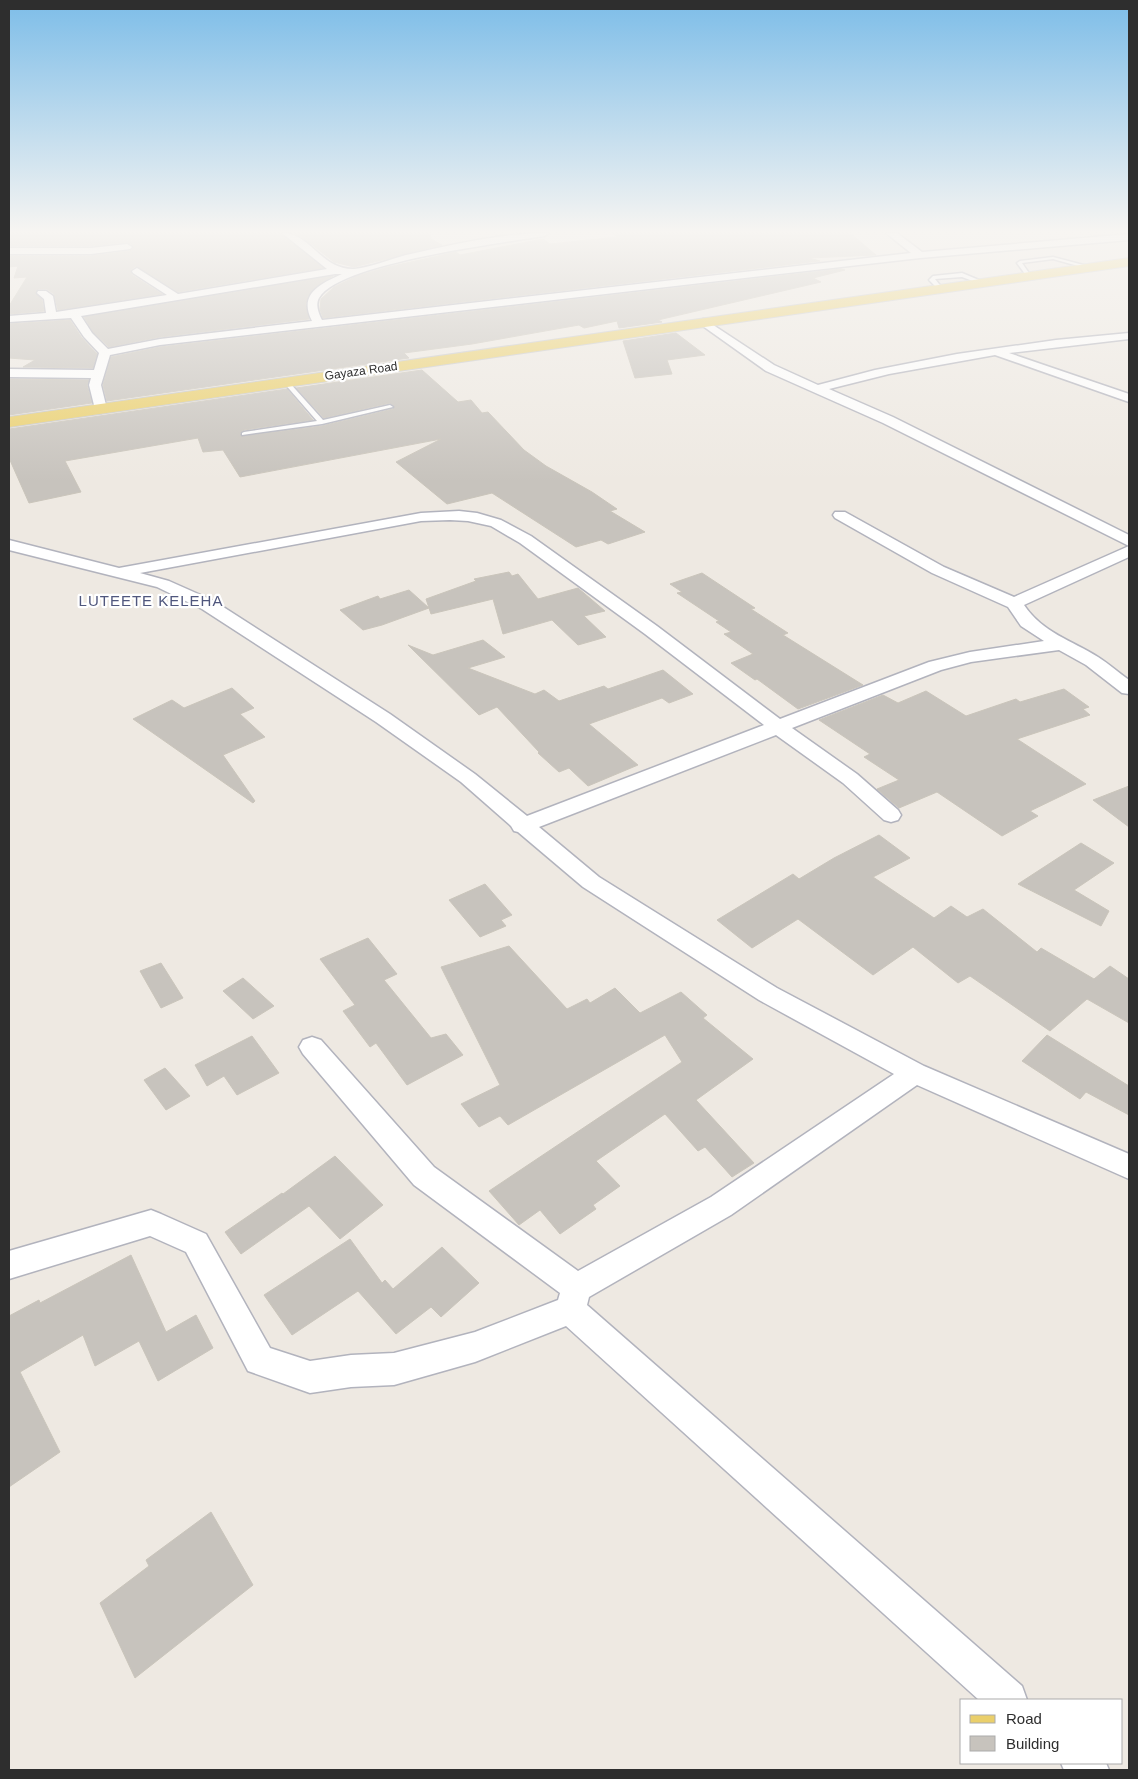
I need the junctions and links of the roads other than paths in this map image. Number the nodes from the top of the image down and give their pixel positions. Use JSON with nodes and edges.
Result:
{"nodes":[{"id":1,"x":30,"y":316,"type":"edge"},
{"id":2,"x":75,"y":316,"type":"edge"},
{"id":3,"x":314,"y":316,"type":"edge"},
{"id":4,"x":388,"y":316,"type":"edge"},
{"id":5,"x":747,"y":316,"type":"edge"},
{"id":6,"x":9,"y":319,"type":"edge"},
{"id":7,"x":704,"y":322,"type":"junction"},
{"id":8,"x":318,"y":324,"type":"junction"},
{"id":9,"x":1129,"y":336,"type":"edge"},
{"id":10,"x":994,"y":352,"type":"junction"},
{"id":11,"x":105,"y":354,"type":"junction"},
{"id":12,"x":9,"y":373,"type":"edge"},
{"id":13,"x":98,"y":374,"type":"junction"},
{"id":14,"x":286,"y":382,"type":"junction"},
{"id":15,"x":818,"y":389,"type":"junction"},
{"id":16,"x":1129,"y":398,"type":"edge"},
{"id":17,"x":390,"y":407,"type":"dead end"},
{"id":18,"x":100,"y":409,"type":"junction"},
{"id":19,"x":9,"y":422,"type":"edge"},
{"id":20,"x":322,"y":422,"type":"junction"},
{"id":21,"x":244,"y":434,"type":"dead end"},
{"id":22,"x":840,"y":516,"type":"dead end"},
{"id":23,"x":1129,"y":541,"type":"edge"},
{"id":24,"x":9,"y":544,"type":"edge"},
{"id":25,"x":1129,"y":550,"type":"edge"},
{"id":26,"x":119,"y":572,"type":"junction"},
{"id":27,"x":1014,"y":603,"type":"junction"},
{"id":28,"x":1062,"y":644,"type":"junction"},
{"id":29,"x":1129,"y":689,"type":"edge"},
{"id":30,"x":777,"y":726,"type":"junction"},
{"id":31,"x":891,"y":815,"type":"dead end"},
{"id":32,"x":522,"y":826,"type":"junction"},
{"id":33,"x":312,"y":1047,"type":"dead end"},
{"id":34,"x":915,"y":1073,"type":"junction"},
{"id":35,"x":1129,"y":1167,"type":"edge"},
{"id":36,"x":9,"y":1265,"type":"edge"},
{"id":37,"x":573,"y":1299,"type":"junction"},
{"id":38,"x":1007,"y":1699,"type":"edge"}],
"edges":[{"from":1,"to":6,"type":"street"},
{"from":2,"to":11,"type":"street"},
{"from":3,"to":8,"type":"street"},
{"from":4,"to":8,"type":"street"},
{"from":5,"to":7,"type":"main road","name":"Gayaza Road"},
{"from":7,"to":14,"type":"main road","name":"Gayaza Road"},
{"from":7,"to":15,"type":"street"},
{"from":8,"to":11,"type":"street"},
{"from":9,"to":10,"type":"street"},
{"from":10,"to":15,"type":"street"},
{"from":10,"to":16,"type":"street"},
{"from":11,"to":13,"type":"street"},
{"from":12,"to":13,"type":"street"},
{"from":13,"to":18,"type":"street"},
{"from":14,"to":18,"type":"main road","name":"Gayaza Road"},
{"from":14,"to":20,"type":"lane"},
{"from":15,"to":23,"type":"street"},
{"from":17,"to":20,"type":"lane"},
{"from":18,"to":19,"type":"main road","name":"Gayaza Road"},
{"from":20,"to":21,"type":"lane"},
{"from":22,"to":27,"type":"street"},
{"from":24,"to":26,"type":"street"},
{"from":25,"to":27,"type":"street"},
{"from":26,"to":30,"type":"street"},
{"from":26,"to":32,"type":"street"},
{"from":27,"to":28,"type":"street"},
{"from":28,"to":29,"type":"street"},
{"from":28,"to":30,"type":"street"},
{"from":30,"to":31,"type":"street"},
{"from":30,"to":32,"type":"street"},
{"from":32,"to":34,"type":"street"},
{"from":33,"to":37,"type":"street"},
{"from":34,"to":35,"type":"street"},
{"from":34,"to":37,"type":"street"},
{"from":36,"to":37,"type":"street"},
{"from":37,"to":38,"type":"street"}]}
